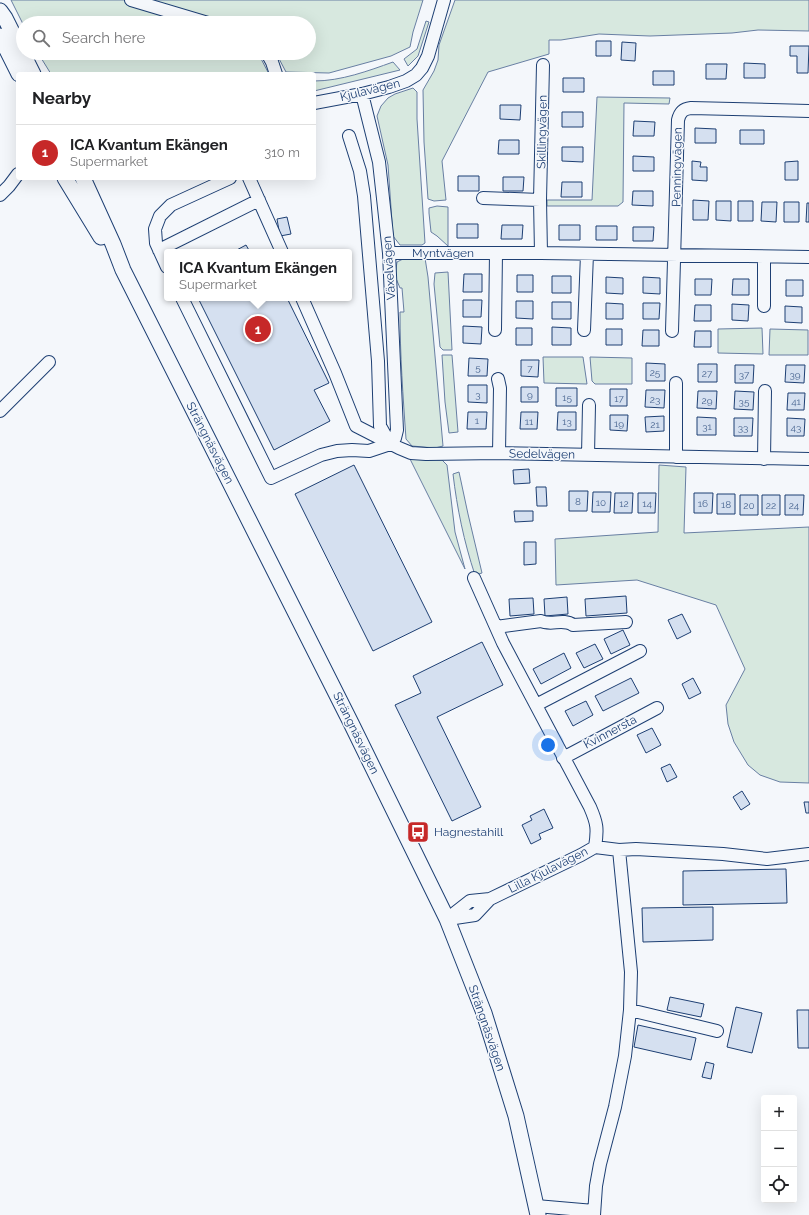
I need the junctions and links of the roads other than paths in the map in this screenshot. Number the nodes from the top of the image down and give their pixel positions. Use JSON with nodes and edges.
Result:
{"nodes":[{"id":1,"x":131,"y":0,"type":"edge"},
{"id":2,"x":444,"y":0,"type":"edge"},
{"id":3,"x":0,"y":11,"type":"edge"},
{"id":4,"x":185,"y":16,"type":"edge"},
{"id":5,"x":0,"y":36,"type":"edge"},
{"id":6,"x":16,"y":40,"type":"edge"},
{"id":7,"x":26,"y":60,"type":"edge"},
{"id":8,"x":271,"y":60,"type":"edge"},
{"id":9,"x":543,"y":65,"type":"dead end"},
{"id":10,"x":18,"y":72,"type":"edge"},
{"id":11,"x":32,"y":72,"type":"edge"},
{"id":12,"x":275,"y":72,"type":"edge"},
{"id":13,"x":362,"y":94,"type":"junction"},
{"id":14,"x":316,"y":103,"type":"edge"},
{"id":15,"x":809,"y":111,"type":"edge"},
{"id":16,"x":349,"y":136,"type":"dead end"},
{"id":17,"x":378,"y":162,"type":"junction"},
{"id":18,"x":360,"y":171,"type":"junction"},
{"id":19,"x":16,"y":177,"type":"edge"},
{"id":20,"x":19,"y":180,"type":"edge"},
{"id":21,"x":66,"y":180,"type":"edge"},
{"id":22,"x":84,"y":180,"type":"edge"},
{"id":23,"x":226,"y":180,"type":"edge"},
{"id":24,"x":250,"y":180,"type":"edge"},
{"id":25,"x":9,"y":186,"type":"junction"},
{"id":26,"x":0,"y":195,"type":"edge"},
{"id":27,"x":483,"y":198,"type":"dead end"},
{"id":28,"x":259,"y":200,"type":"junction"},
{"id":29,"x":540,"y":200,"type":"junction"},
{"id":30,"x":281,"y":249,"type":"edge"},
{"id":31,"x":159,"y":250,"type":"junction"},
{"id":32,"x":389,"y":253,"type":"junction"},
{"id":33,"x":496,"y":253,"type":"junction"},
{"id":34,"x":541,"y":253,"type":"junction"},
{"id":35,"x":587,"y":254,"type":"junction"},
{"id":36,"x":675,"y":255,"type":"junction"},
{"id":37,"x":764,"y":257,"type":"junction"},
{"id":38,"x":809,"y":258,"type":"edge"},
{"id":39,"x":164,"y":261,"type":"edge"},
{"id":40,"x":123,"y":270,"type":"junction"},
{"id":41,"x":183,"y":301,"type":"edge"},
{"id":42,"x":303,"y":301,"type":"edge"},
{"id":43,"x":764,"y":306,"type":"dead end"},
{"id":44,"x":495,"y":330,"type":"dead end"},
{"id":45,"x":584,"y":330,"type":"dead end"},
{"id":46,"x":672,"y":331,"type":"dead end"},
{"id":47,"x":49,"y":362,"type":"dead end"},
{"id":48,"x":498,"y":379,"type":"dead end"},
{"id":49,"x":676,"y":383,"type":"dead end"},
{"id":50,"x":765,"y":391,"type":"dead end"},
{"id":51,"x":589,"y":405,"type":"dead end"},
{"id":52,"x":0,"y":411,"type":"edge"},
{"id":53,"x":390,"y":444,"type":"junction"},
{"id":54,"x":499,"y":454,"type":"junction"},
{"id":55,"x":588,"y":455,"type":"junction"},
{"id":56,"x":676,"y":457,"type":"junction"},
{"id":57,"x":764,"y":459,"type":"junction"},
{"id":58,"x":809,"y":459,"type":"edge"},
{"id":59,"x":474,"y":578,"type":"dead end"},
{"id":60,"x":626,"y":622,"type":"dead end"},
{"id":61,"x":496,"y":627,"type":"junction"},
{"id":62,"x":640,"y":652,"type":"dead end"},
{"id":63,"x":536,"y":705,"type":"junction"},
{"id":64,"x":657,"y":708,"type":"dead end"},
{"id":65,"x":563,"y":758,"type":"junction"},
{"id":66,"x":594,"y":846,"type":"junction"},
{"id":67,"x":619,"y":850,"type":"junction"},
{"id":68,"x":809,"y":854,"type":"edge"},
{"id":69,"x":447,"y":919,"type":"junction"},
{"id":70,"x":630,"y":1010,"type":"junction"},
{"id":71,"x":717,"y":1031,"type":"dead end"},
{"id":72,"x":537,"y":1210,"type":"edge"},
{"id":73,"x":594,"y":1213,"type":"edge"}],
"edges":[{"from":1,"to":4,"type":"street"},
{"from":2,"to":13,"type":"street","name":"Kjulavägen"},
{"from":3,"to":6,"type":"main road"},
{"from":5,"to":10,"type":"main road"},
{"from":7,"to":11,"type":"main road"},
{"from":8,"to":12,"type":"street"},
{"from":9,"to":29,"type":"street","name":"Skillingvägen"},
{"from":13,"to":14,"type":"street","name":"Kjulavägen"},
{"from":13,"to":17,"type":"street","name":"Växelvägen"},
{"from":15,"to":36,"type":"street","name":"Penningvägen"},
{"from":16,"to":18,"type":"street"},
{"from":17,"to":18,"type":"street"},
{"from":17,"to":32,"type":"street","name":"Växelvägen"},
{"from":18,"to":53,"type":"street"},
{"from":19,"to":25,"type":"street"},
{"from":20,"to":25,"type":"street"},
{"from":21,"to":40,"type":"main road","name":"Strängnäsvägen"},
{"from":22,"to":40,"type":"main road","name":"Strängnäsvägen"},
{"from":23,"to":31,"type":"street"},
{"from":24,"to":28,"type":"street"},
{"from":25,"to":26,"type":"street"},
{"from":27,"to":29,"type":"street"},
{"from":28,"to":30,"type":"street"},
{"from":28,"to":31,"type":"street"},
{"from":29,"to":34,"type":"street","name":"Skillingvägen"},
{"from":31,"to":39,"type":"street"},
{"from":32,"to":33,"type":"street","name":"Myntvägen"},
{"from":32,"to":53,"type":"street","name":"Växelvägen"},
{"from":33,"to":34,"type":"street","name":"Myntvägen"},
{"from":33,"to":44,"type":"street"},
{"from":34,"to":35,"type":"street","name":"Myntvägen"},
{"from":35,"to":36,"type":"street","name":"Myntvägen"},
{"from":35,"to":45,"type":"street"},
{"from":36,"to":37,"type":"street","name":"Myntvägen"},
{"from":36,"to":46,"type":"street"},
{"from":37,"to":38,"type":"street","name":"Myntvägen"},
{"from":37,"to":43,"type":"street"},
{"from":40,"to":69,"type":"main road","name":"Strängnäsvägen"},
{"from":41,"to":53,"type":"street"},
{"from":42,"to":53,"type":"street"},
{"from":47,"to":52,"type":"street"},
{"from":48,"to":54,"type":"street","name":"Sedelvägen"},
{"from":49,"to":56,"type":"street"},
{"from":50,"to":57,"type":"street"},
{"from":51,"to":55,"type":"street","name":"Sedelvägen"},
{"from":53,"to":54,"type":"street"},
{"from":54,"to":55,"type":"street","name":"Sedelvägen"},
{"from":55,"to":56,"type":"street","name":"Sedelvägen"},
{"from":56,"to":57,"type":"street","name":"Sedelvägen"},
{"from":57,"to":58,"type":"street","name":"Sedelvägen"},
{"from":59,"to":61,"type":"street","name":"Lilla Kjulavägen"},
{"from":60,"to":61,"type":"street"},
{"from":61,"to":63,"type":"street","name":"Lilla Kjulavägen"},
{"from":62,"to":63,"type":"street"},
{"from":63,"to":65,"type":"street","name":"Lilla Kjulavägen"},
{"from":64,"to":65,"type":"street","name":"Kvinnersta"},
{"from":65,"to":66,"type":"street","name":"Lilla Kjulavägen"},
{"from":66,"to":67,"type":"street"},
{"from":66,"to":69,"type":"street","name":"Lilla Kjulavägen"},
{"from":67,"to":68,"type":"street"},
{"from":67,"to":70,"type":"street"},
{"from":69,"to":72,"type":"main road","name":"Strängnäsvägen"},
{"from":70,"to":71,"type":"street"},
{"from":70,"to":73,"type":"street"},
{"from":72,"to":73,"type":"street"}]}
